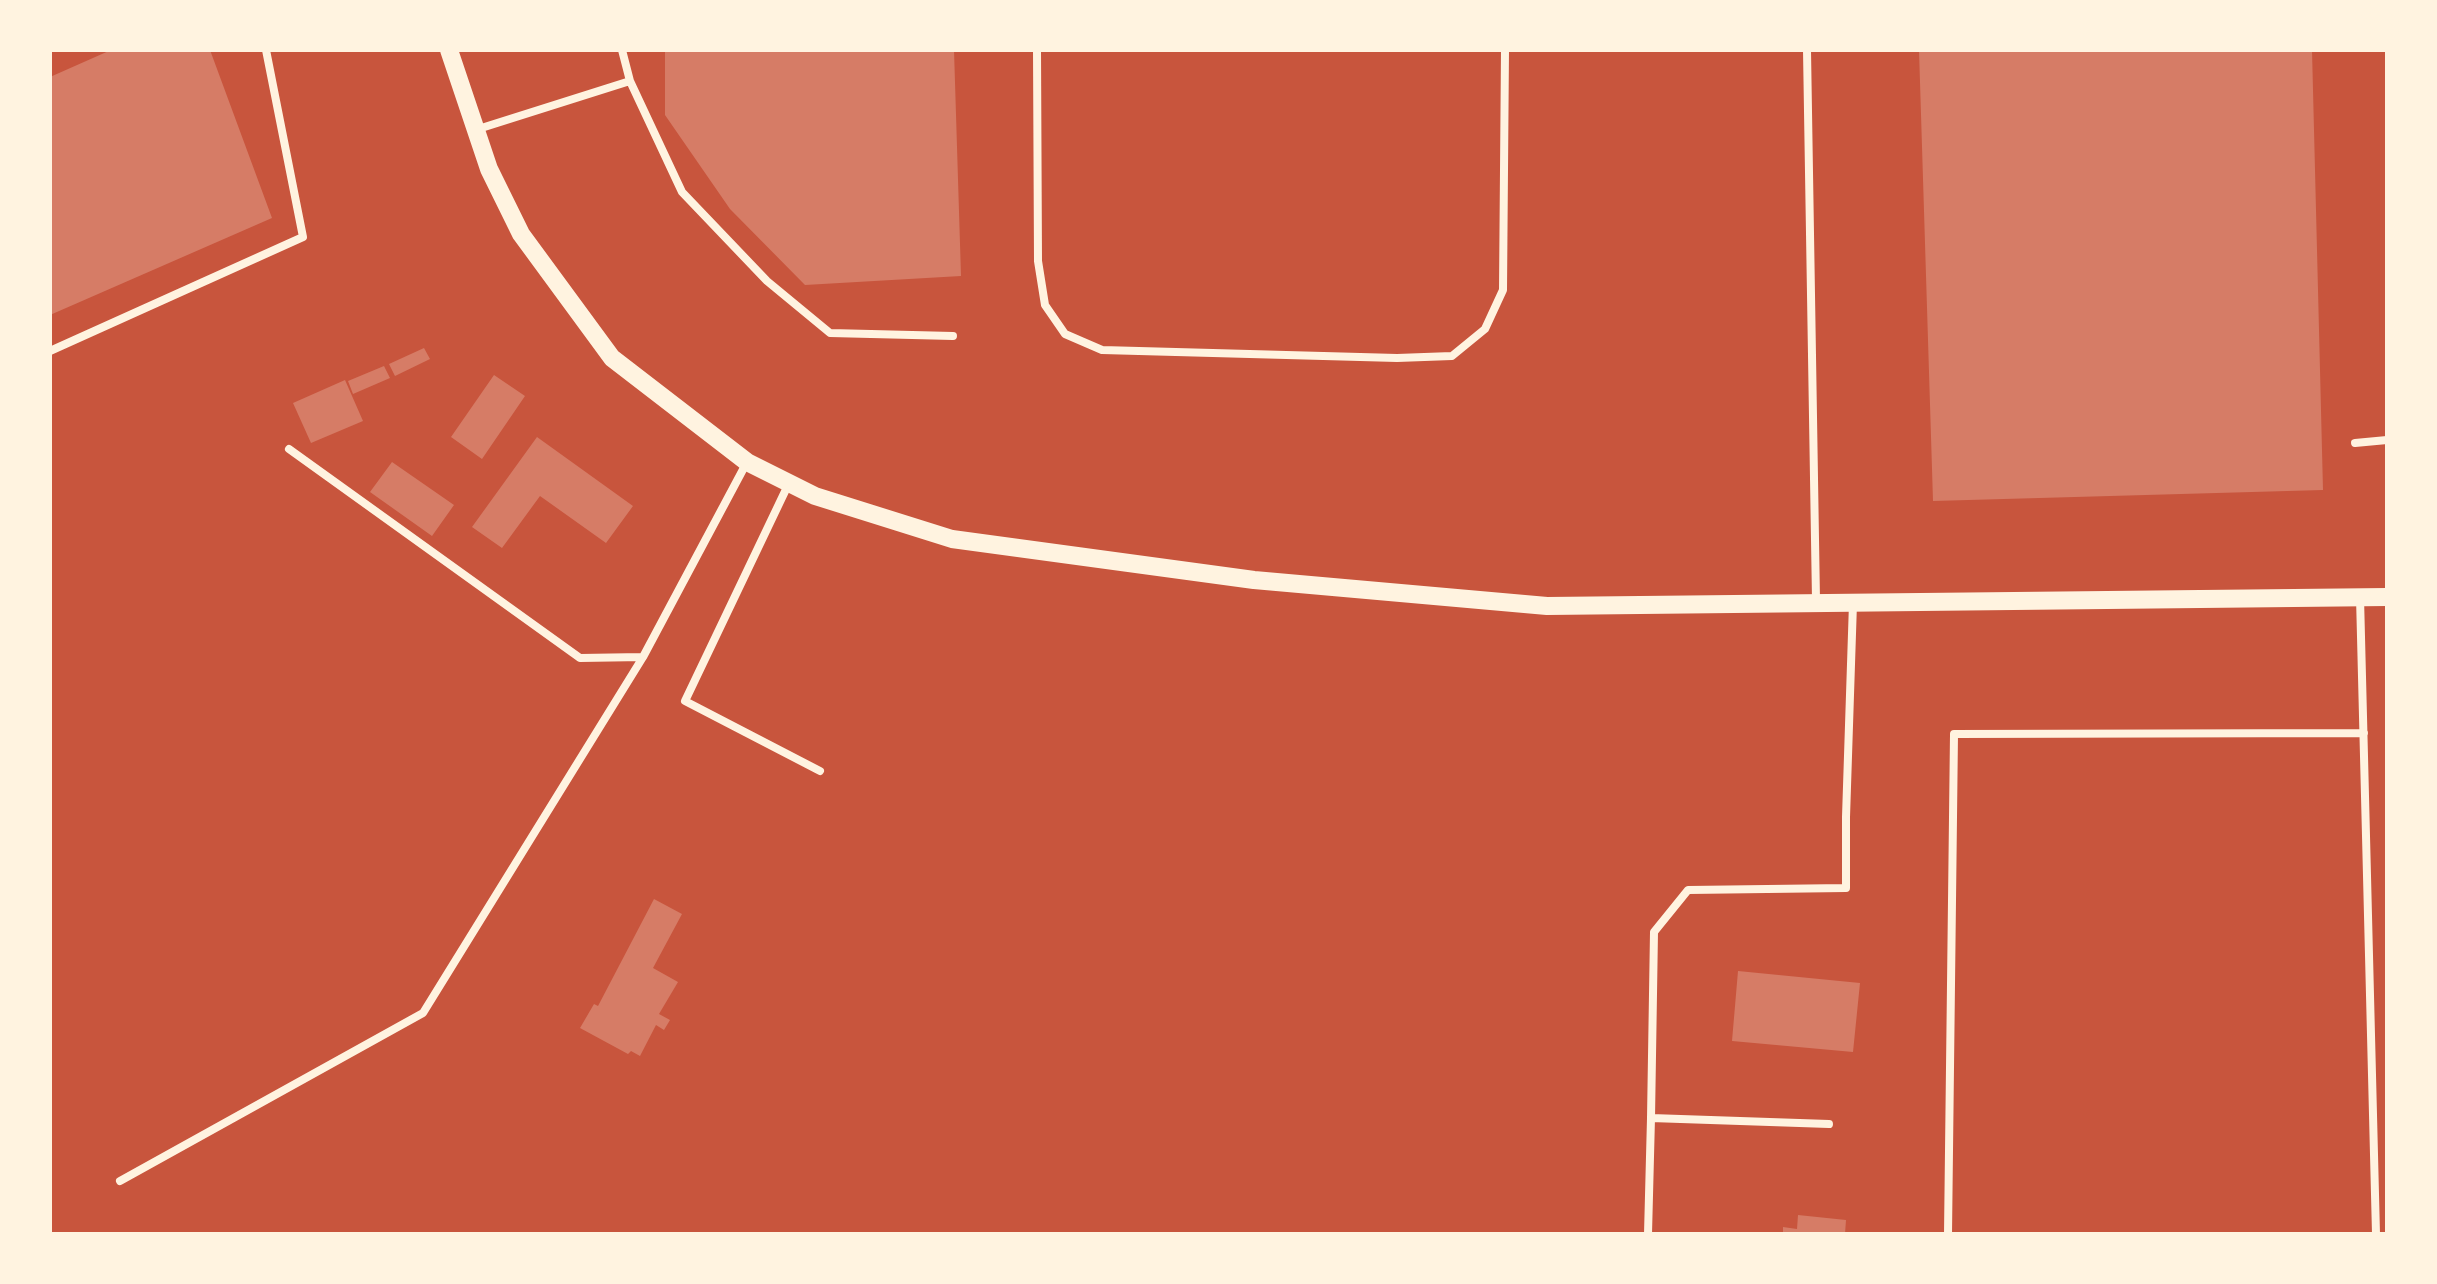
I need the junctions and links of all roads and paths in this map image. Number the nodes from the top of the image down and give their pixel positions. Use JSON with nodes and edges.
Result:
{"nodes":[{"id":1,"x":266,"y":50,"type":"edge"},
{"id":2,"x":449,"y":50,"type":"edge"},
{"id":3,"x":622,"y":50,"type":"edge"},
{"id":4,"x":1036,"y":50,"type":"edge"},
{"id":5,"x":1505,"y":50,"type":"edge"},
{"id":6,"x":1807,"y":50,"type":"edge"},
{"id":7,"x":630,"y":81,"type":"junction"},
{"id":8,"x":476,"y":130,"type":"junction"},
{"id":9,"x":954,"y":336,"type":"dead end"},
{"id":10,"x":50,"y":352,"type":"edge"},
{"id":11,"x":2387,"y":440,"type":"edge"},
{"id":12,"x":2355,"y":442,"type":"dead end"},
{"id":13,"x":289,"y":449,"type":"dead end"},
{"id":14,"x":747,"y":462,"type":"junction"},
{"id":15,"x":790,"y":484,"type":"junction"},
{"id":16,"x":2387,"y":596,"type":"edge"},
{"id":17,"x":2360,"y":597,"type":"junction"},
{"id":18,"x":1816,"y":603,"type":"junction"},
{"id":19,"x":1853,"y":603,"type":"junction"},
{"id":20,"x":643,"y":657,"type":"junction"},
{"id":21,"x":2364,"y":733,"type":"junction"},
{"id":22,"x":820,"y":770,"type":"dead end"},
{"id":23,"x":1651,"y":1118,"type":"junction"},
{"id":24,"x":1829,"y":1124,"type":"dead end"},
{"id":25,"x":120,"y":1181,"type":"dead end"},
{"id":26,"x":1648,"y":1234,"type":"edge"},
{"id":27,"x":1948,"y":1234,"type":"edge"},
{"id":28,"x":2376,"y":1234,"type":"edge"}],
"edges":[{"from":1,"to":10,"type":"lane"},
{"from":2,"to":8,"type":"street"},
{"from":3,"to":7,"type":"lane"},
{"from":4,"to":5,"type":"lane"},
{"from":6,"to":18,"type":"lane"},
{"from":7,"to":8,"type":"lane"},
{"from":7,"to":9,"type":"lane"},
{"from":8,"to":14,"type":"street"},
{"from":11,"to":12,"type":"lane"},
{"from":13,"to":20,"type":"lane"},
{"from":14,"to":15,"type":"street"},
{"from":14,"to":20,"type":"lane"},
{"from":15,"to":18,"type":"street"},
{"from":15,"to":22,"type":"lane"},
{"from":16,"to":17,"type":"street"},
{"from":17,"to":19,"type":"street"},
{"from":17,"to":21,"type":"lane"},
{"from":18,"to":19,"type":"street"},
{"from":19,"to":23,"type":"lane"},
{"from":20,"to":25,"type":"lane"},
{"from":21,"to":27,"type":"lane"},
{"from":21,"to":28,"type":"lane"},
{"from":23,"to":24,"type":"lane"},
{"from":23,"to":26,"type":"lane"}]}
